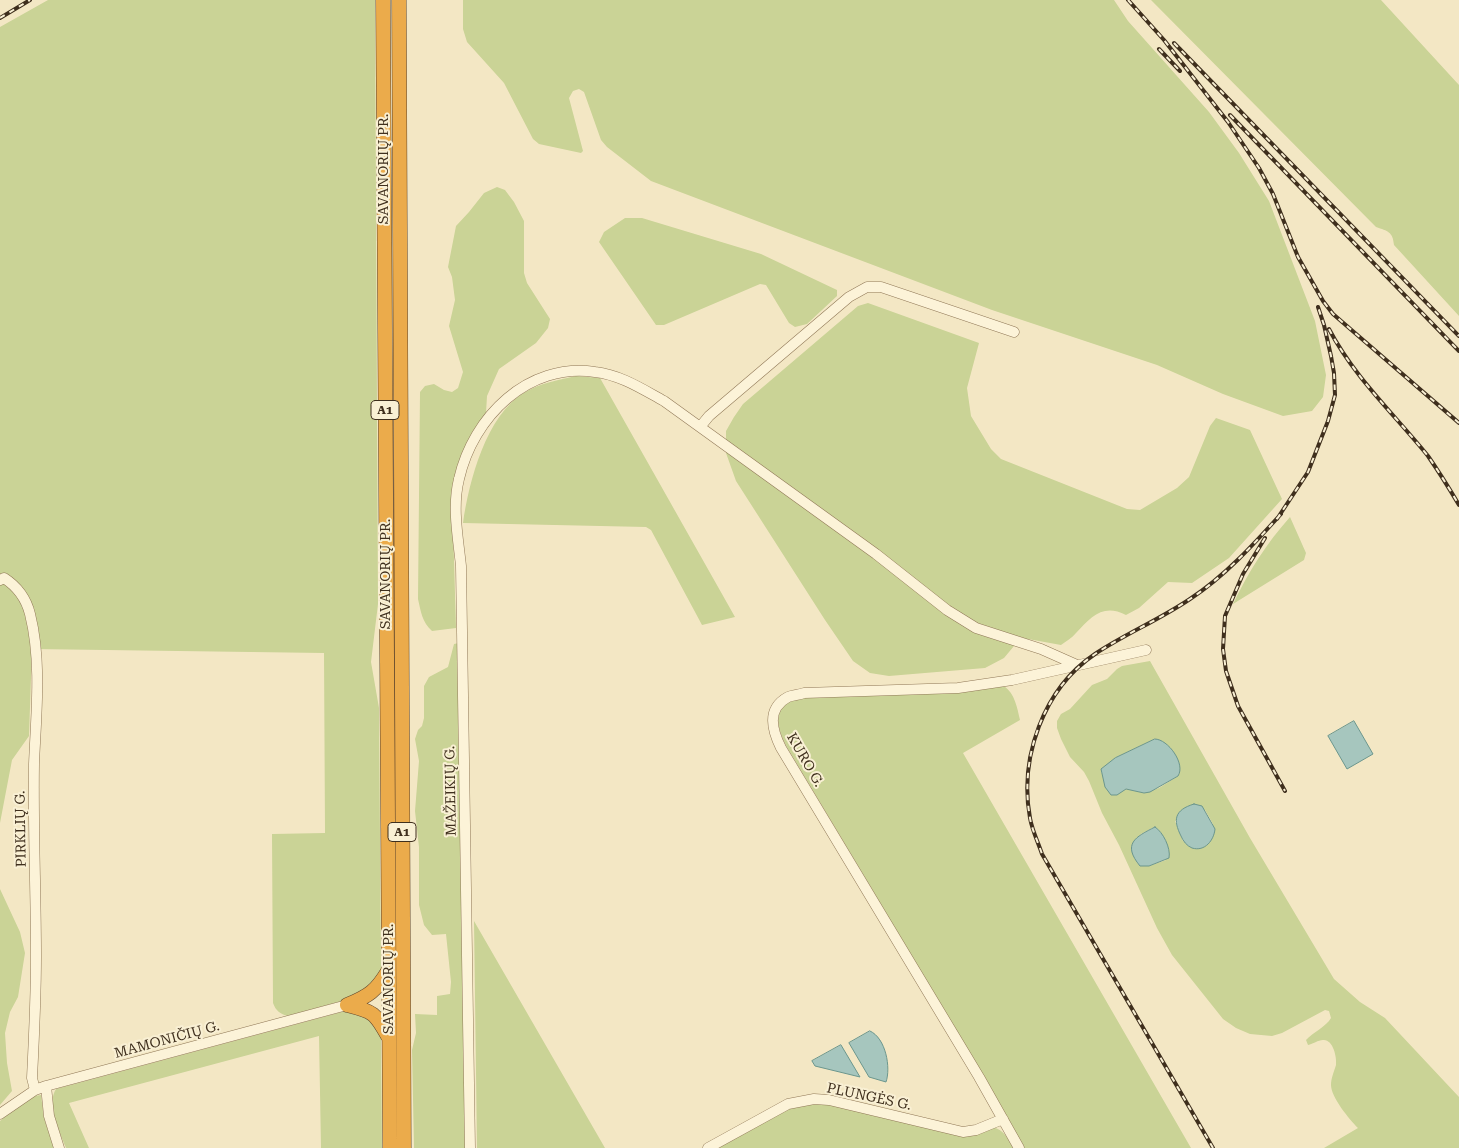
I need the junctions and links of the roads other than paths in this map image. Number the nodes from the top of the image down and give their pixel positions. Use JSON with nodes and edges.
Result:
{"nodes":[{"id":1,"x":383,"y":0,"type":"edge"},
{"id":2,"x":399,"y":0,"type":"edge"},
{"id":3,"x":1014,"y":332,"type":"dead end"},
{"id":4,"x":700,"y":427,"type":"junction"},
{"id":5,"x":2,"y":579,"type":"edge"},
{"id":6,"x":1146,"y":650,"type":"dead end"},
{"id":7,"x":1077,"y":665,"type":"junction"},
{"id":8,"x":389,"y":971,"type":"junction"},
{"id":9,"x":348,"y":1005,"type":"junction"},
{"id":10,"x":389,"y":1038,"type":"junction"},
{"id":11,"x":46,"y":1086,"type":"junction"},
{"id":12,"x":35,"y":1090,"type":"junction"},
{"id":13,"x":0,"y":1114,"type":"edge"},
{"id":14,"x":1003,"y":1119,"type":"junction"},
{"id":15,"x":59,"y":1148,"type":"edge"},
{"id":16,"x":390,"y":1148,"type":"edge"},
{"id":17,"x":406,"y":1148,"type":"edge"},
{"id":18,"x":470,"y":1148,"type":"edge"},
{"id":19,"x":708,"y":1148,"type":"edge"},
{"id":20,"x":1019,"y":1148,"type":"edge"}],
"edges":[{"from":1,"to":8,"type":"highway","name":"SAVANORIŲ PR.","number":"A1"},
{"from":2,"to":17,"type":"highway","name":"SAVANORIŲ PR.","number":"A1"},
{"from":3,"to":4,"type":"street"},
{"from":4,"to":7,"type":"street","name":"MAŽEIKIŲ G."},
{"from":4,"to":18,"type":"street","name":"MAŽEIKIŲ G."},
{"from":5,"to":12,"type":"street","name":"PIRKLIŲ G."},
{"from":6,"to":7,"type":"street","name":"KURO G."},
{"from":7,"to":14,"type":"street","name":"KURO G."},
{"from":8,"to":9,"type":"highway"},
{"from":8,"to":10,"type":"highway","name":"SAVANORIŲ PR.","number":"A1"},
{"from":9,"to":10,"type":"highway"},
{"from":9,"to":11,"type":"street","name":"MAMONIČIŲ G."},
{"from":10,"to":16,"type":"highway","name":"SAVANORIŲ PR.","number":"A1"},
{"from":11,"to":12,"type":"street","name":"MAMONIČIŲ G."},
{"from":11,"to":15,"type":"street"},
{"from":12,"to":13,"type":"street","name":"MAMONIČIŲ G."},
{"from":14,"to":19,"type":"street","name":"PLUNGĖS G."},
{"from":14,"to":20,"type":"street","name":"KURO G."}]}
